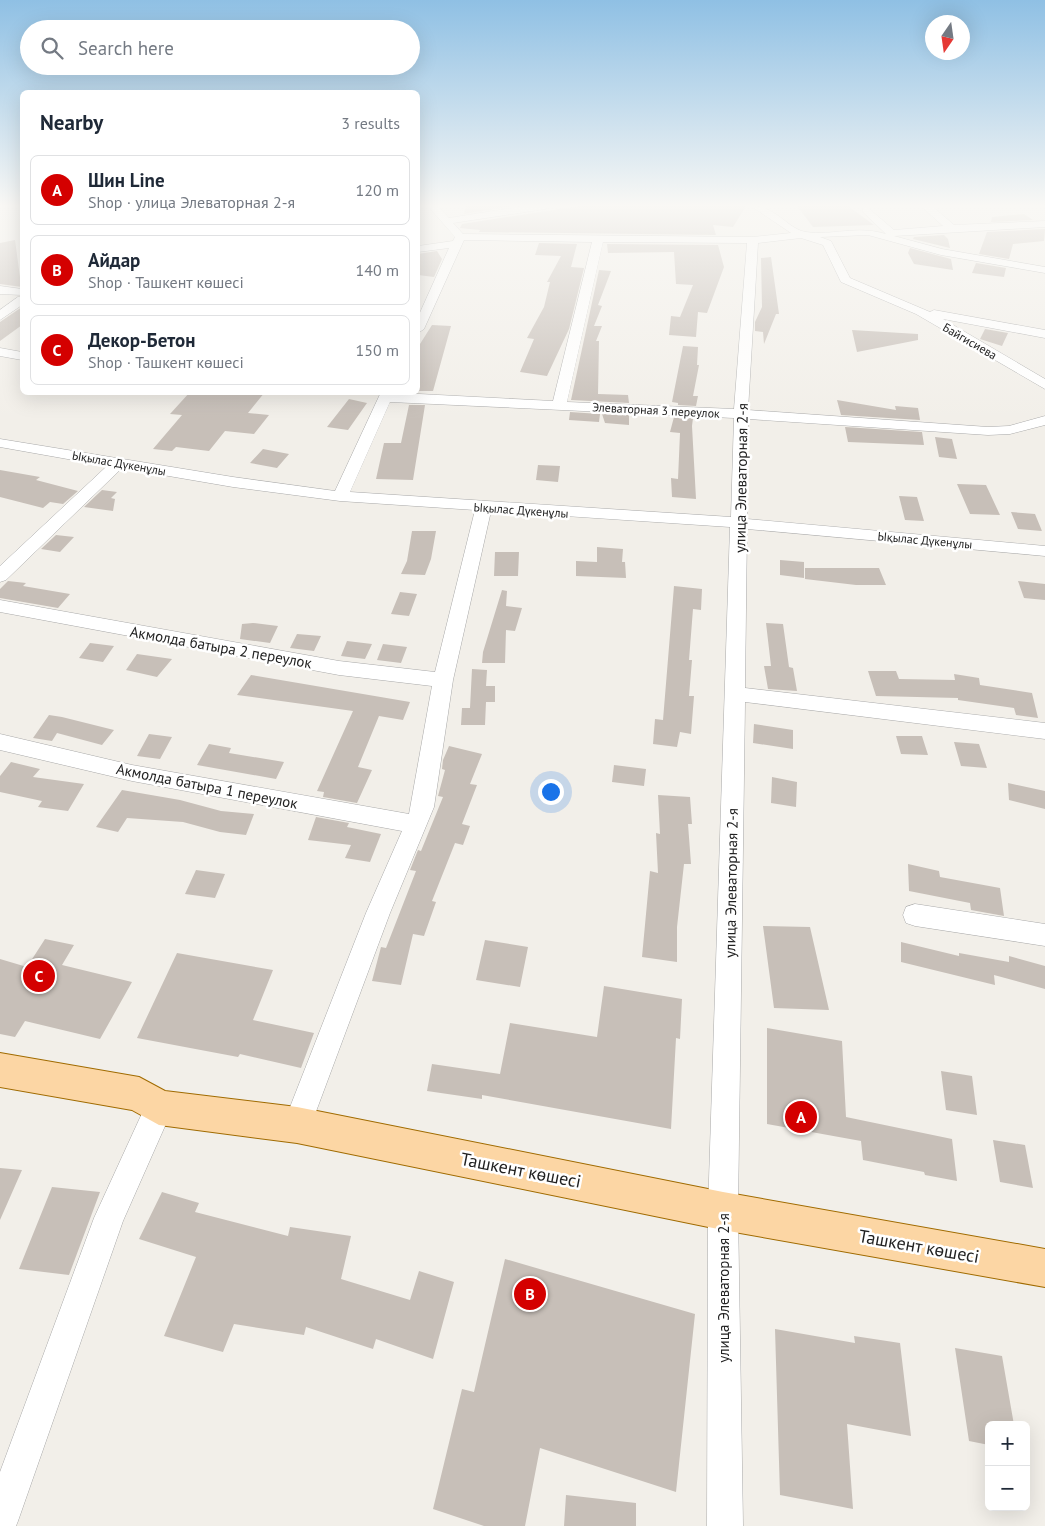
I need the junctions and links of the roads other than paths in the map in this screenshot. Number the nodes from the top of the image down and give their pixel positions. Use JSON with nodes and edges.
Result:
{"nodes":[{"id":1,"x":441,"y":277,"type":"edge"},
{"id":2,"x":589,"y":277,"type":"edge"},
{"id":3,"x":750,"y":277,"type":"edge"},
{"id":4,"x":844,"y":277,"type":"edge"},
{"id":5,"x":0,"y":290,"type":"edge"},
{"id":6,"x":20,"y":292,"type":"edge"},
{"id":7,"x":20,"y":301,"type":"edge"},
{"id":8,"x":920,"y":311,"type":"junction"},
{"id":9,"x":0,"y":316,"type":"edge"},
{"id":10,"x":420,"y":326,"type":"edge"},
{"id":11,"x":1045,"y":334,"type":"edge"},
{"id":12,"x":0,"y":352,"type":"edge"},
{"id":13,"x":20,"y":356,"type":"edge"},
{"id":14,"x":1045,"y":385,"type":"edge"},
{"id":15,"x":387,"y":395,"type":"edge"},
{"id":16,"x":559,"y":406,"type":"junction"},
{"id":17,"x":741,"y":414,"type":"junction"},
{"id":18,"x":1045,"y":420,"type":"edge"},
{"id":19,"x":0,"y":443,"type":"edge"},
{"id":20,"x":118,"y":463,"type":"junction"},
{"id":21,"x":340,"y":496,"type":"junction"},
{"id":22,"x":484,"y":507,"type":"junction"},
{"id":23,"x":740,"y":523,"type":"junction"},
{"id":24,"x":1045,"y":551,"type":"edge"},
{"id":25,"x":0,"y":576,"type":"edge"},
{"id":26,"x":0,"y":606,"type":"edge"},
{"id":27,"x":443,"y":680,"type":"junction"},
{"id":28,"x":736,"y":694,"type":"junction"},
{"id":29,"x":1045,"y":731,"type":"edge"},
{"id":30,"x":0,"y":742,"type":"edge"},
{"id":31,"x":415,"y":824,"type":"junction"},
{"id":32,"x":915,"y":915,"type":"dead end"},
{"id":33,"x":1045,"y":935,"type":"edge"},
{"id":34,"x":0,"y":1070,"type":"edge"},
{"id":35,"x":159,"y":1108,"type":"junction"},
{"id":36,"x":297,"y":1125,"type":"junction"},
{"id":37,"x":723,"y":1211,"type":"junction"},
{"id":38,"x":1045,"y":1268,"type":"edge"},
{"id":39,"x":0,"y":1520,"type":"edge"},
{"id":40,"x":724,"y":1526,"type":"edge"}],
"edges":[{"from":1,"to":10,"type":"street"},
{"from":2,"to":16,"type":"street"},
{"from":3,"to":17,"type":"street","name":"улица Элеваторная 2-я"},
{"from":4,"to":8,"type":"street","name":"Байгисиева"},
{"from":5,"to":6,"type":"street"},
{"from":7,"to":9,"type":"street"},
{"from":8,"to":11,"type":"street"},
{"from":8,"to":14,"type":"street","name":"Байгисиева"},
{"from":12,"to":13,"type":"street"},
{"from":15,"to":16,"type":"street","name":"Элеваторная 3 переулок"},
{"from":15,"to":21,"type":"street"},
{"from":16,"to":17,"type":"street","name":"Элеваторная 3 переулок"},
{"from":17,"to":18,"type":"street","name":"Элеваторная 3 переулок"},
{"from":17,"to":23,"type":"street","name":"улица Элеваторная 2-я"},
{"from":19,"to":20,"type":"street","name":"Ықылас Дүкенұлы"},
{"from":20,"to":21,"type":"street","name":"Ықылас Дүкенұлы"},
{"from":20,"to":25,"type":"street"},
{"from":21,"to":22,"type":"street","name":"Ықылас Дүкенұлы"},
{"from":22,"to":23,"type":"street","name":"Ықылас Дүкенұлы"},
{"from":22,"to":27,"type":"street"},
{"from":23,"to":24,"type":"street","name":"Ықылас Дүкенұлы"},
{"from":23,"to":28,"type":"street","name":"улица Элеваторная 2-я"},
{"from":26,"to":27,"type":"street","name":"Акмолда батыра 2 переулок"},
{"from":27,"to":31,"type":"street"},
{"from":28,"to":29,"type":"street"},
{"from":28,"to":37,"type":"street","name":"улица Элеваторная 2-я"},
{"from":30,"to":31,"type":"street","name":"Акмолда батыра 1 переулок"},
{"from":31,"to":36,"type":"street"},
{"from":32,"to":33,"type":"street"},
{"from":34,"to":35,"type":"main road","name":"Ташкент көшесі"},
{"from":35,"to":36,"type":"main road","name":"Ташкент көшесі"},
{"from":35,"to":39,"type":"street"},
{"from":36,"to":37,"type":"main road","name":"Ташкент көшесі"},
{"from":37,"to":38,"type":"main road","name":"Ташкент көшесі"},
{"from":37,"to":40,"type":"street","name":"улица Элеваторная 2-я"}]}
